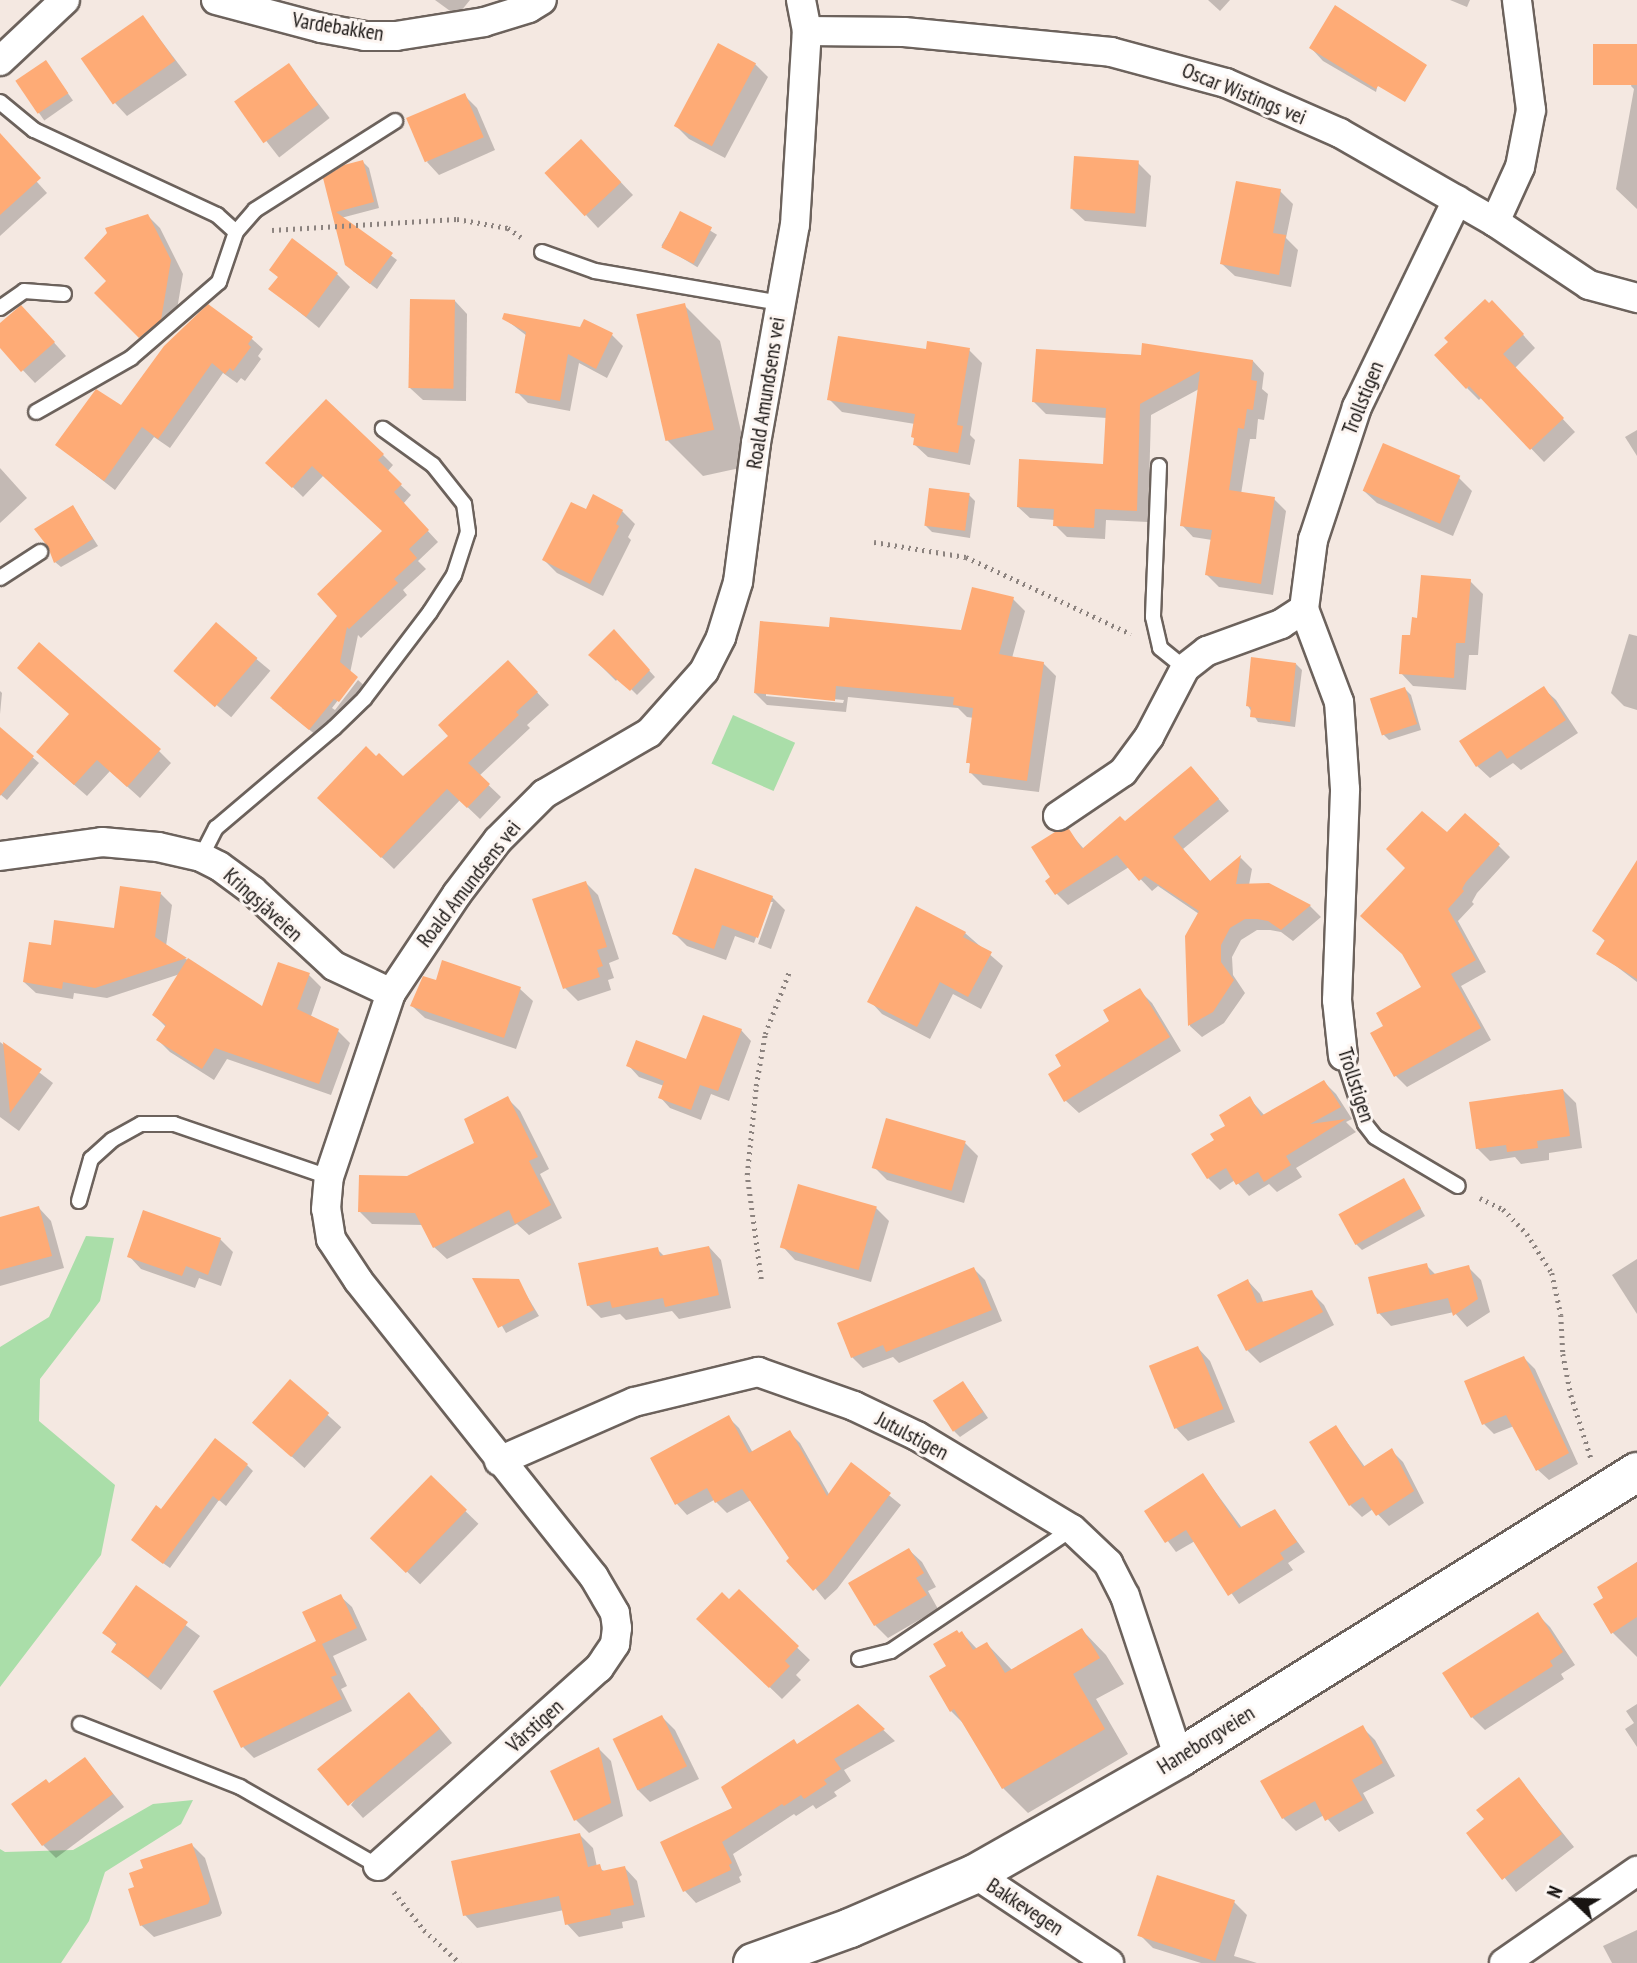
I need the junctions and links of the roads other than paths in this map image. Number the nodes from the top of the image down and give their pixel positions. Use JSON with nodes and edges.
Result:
{"nodes":[{"id":1,"x":65,"y":0,"type":"edge"},
{"id":2,"x":216,"y":0,"type":"edge"},
{"id":3,"x":542,"y":0,"type":"edge"},
{"id":4,"x":801,"y":0,"type":"edge"},
{"id":5,"x":1517,"y":0,"type":"edge"},
{"id":6,"x":807,"y":32,"type":"junction"},
{"id":7,"x":0,"y":61,"type":"edge"},
{"id":8,"x":0,"y":103,"type":"edge"},
{"id":9,"x":394,"y":121,"type":"dead end"},
{"id":10,"x":1457,"y":200,"type":"junction"},
{"id":11,"x":1495,"y":222,"type":"junction"},
{"id":12,"x":236,"y":232,"type":"junction"},
{"id":13,"x":542,"y":252,"type":"road end"},
{"id":14,"x":64,"y":294,"type":"dead end"},
{"id":15,"x":1637,"y":298,"type":"edge"},
{"id":16,"x":780,"y":303,"type":"junction"},
{"id":17,"x":0,"y":308,"type":"edge"},
{"id":18,"x":36,"y":412,"type":"dead end"},
{"id":19,"x":383,"y":429,"type":"dead end"},
{"id":20,"x":1159,"y":466,"type":"dead end"},
{"id":21,"x":40,"y":552,"type":"dead end"},
{"id":22,"x":0,"y":578,"type":"edge"},
{"id":23,"x":1304,"y":608,"type":"junction"},
{"id":24,"x":1185,"y":668,"type":"junction"},
{"id":25,"x":1058,"y":816,"type":"dead end"},
{"id":26,"x":0,"y":856,"type":"edge"},
{"id":27,"x":201,"y":857,"type":"junction"},
{"id":28,"x":391,"y":993,"type":"junction"},
{"id":29,"x":1343,"y":1056,"type":"joint"},
{"id":30,"x":329,"y":1177,"type":"junction"},
{"id":31,"x":1458,"y":1186,"type":"road end"},
{"id":32,"x":79,"y":1200,"type":"dead end"},
{"id":33,"x":499,"y":1461,"type":"junction"},
{"id":34,"x":1637,"y":1472,"type":"edge"},
{"id":35,"x":1072,"y":1529,"type":"junction"},
{"id":36,"x":859,"y":1659,"type":"dead end"},
{"id":37,"x":80,"y":1724,"type":"dead end"},
{"id":38,"x":1179,"y":1758,"type":"junction"},
{"id":39,"x":378,"y":1866,"type":"joint"},
{"id":40,"x":1637,"y":1871,"type":"edge"},
{"id":41,"x":975,"y":1874,"type":"junction"},
{"id":42,"x":753,"y":1963,"type":"edge"},
{"id":43,"x":1110,"y":1963,"type":"edge"},
{"id":44,"x":1504,"y":1963,"type":"edge"}],
"edges":[{"from":1,"to":7,"type":"street"},
{"from":2,"to":3,"type":"street","name":"Vardebakken"},
{"from":4,"to":6,"type":"street","name":"Roald Amundsens vei"},
{"from":5,"to":11,"type":"street"},
{"from":6,"to":10,"type":"street","name":"Oscar Wistings vei"},
{"from":6,"to":16,"type":"street","name":"Roald Amundsens vei"},
{"from":8,"to":12,"type":"lane"},
{"from":9,"to":12,"type":"lane"},
{"from":10,"to":11,"type":"street","name":"Oscar Wistings vei"},
{"from":10,"to":23,"type":"street","name":"Trollstigen"},
{"from":11,"to":15,"type":"street","name":"Oscar Wistings vei"},
{"from":12,"to":18,"type":"lane"},
{"from":13,"to":16,"type":"lane"},
{"from":14,"to":17,"type":"lane"},
{"from":16,"to":28,"type":"street","name":"Roald Amundsens vei"},
{"from":19,"to":27,"type":"lane"},
{"from":20,"to":24,"type":"lane"},
{"from":21,"to":22,"type":"lane"},
{"from":23,"to":24,"type":"street"},
{"from":23,"to":29,"type":"street","name":"Trollstigen"},
{"from":24,"to":25,"type":"street"},
{"from":26,"to":27,"type":"street","name":"Kringsjåveien"},
{"from":27,"to":28,"type":"street","name":"Kringsjåveien"},
{"from":28,"to":30,"type":"street","name":"Roald Amundsens vei"},
{"from":29,"to":31,"type":"lane","name":"Trollstigen"},
{"from":30,"to":32,"type":"lane"},
{"from":30,"to":33,"type":"street","name":"Roald Amundsens vei"},
{"from":33,"to":35,"type":"street","name":"Jutulstigen"},
{"from":33,"to":39,"type":"street","name":"Vårstigen"},
{"from":34,"to":38,"type":"street","name":"Haneborgveien"},
{"from":35,"to":36,"type":"lane"},
{"from":35,"to":38,"type":"street","name":"Jutulstigen"},
{"from":37,"to":39,"type":"lane"},
{"from":38,"to":41,"type":"street","name":"Haneborgveien"},
{"from":40,"to":44,"type":"street"},
{"from":41,"to":42,"type":"street","name":"Haneborgveien"},
{"from":41,"to":43,"type":"street","name":"Bakkevegen"}]}
